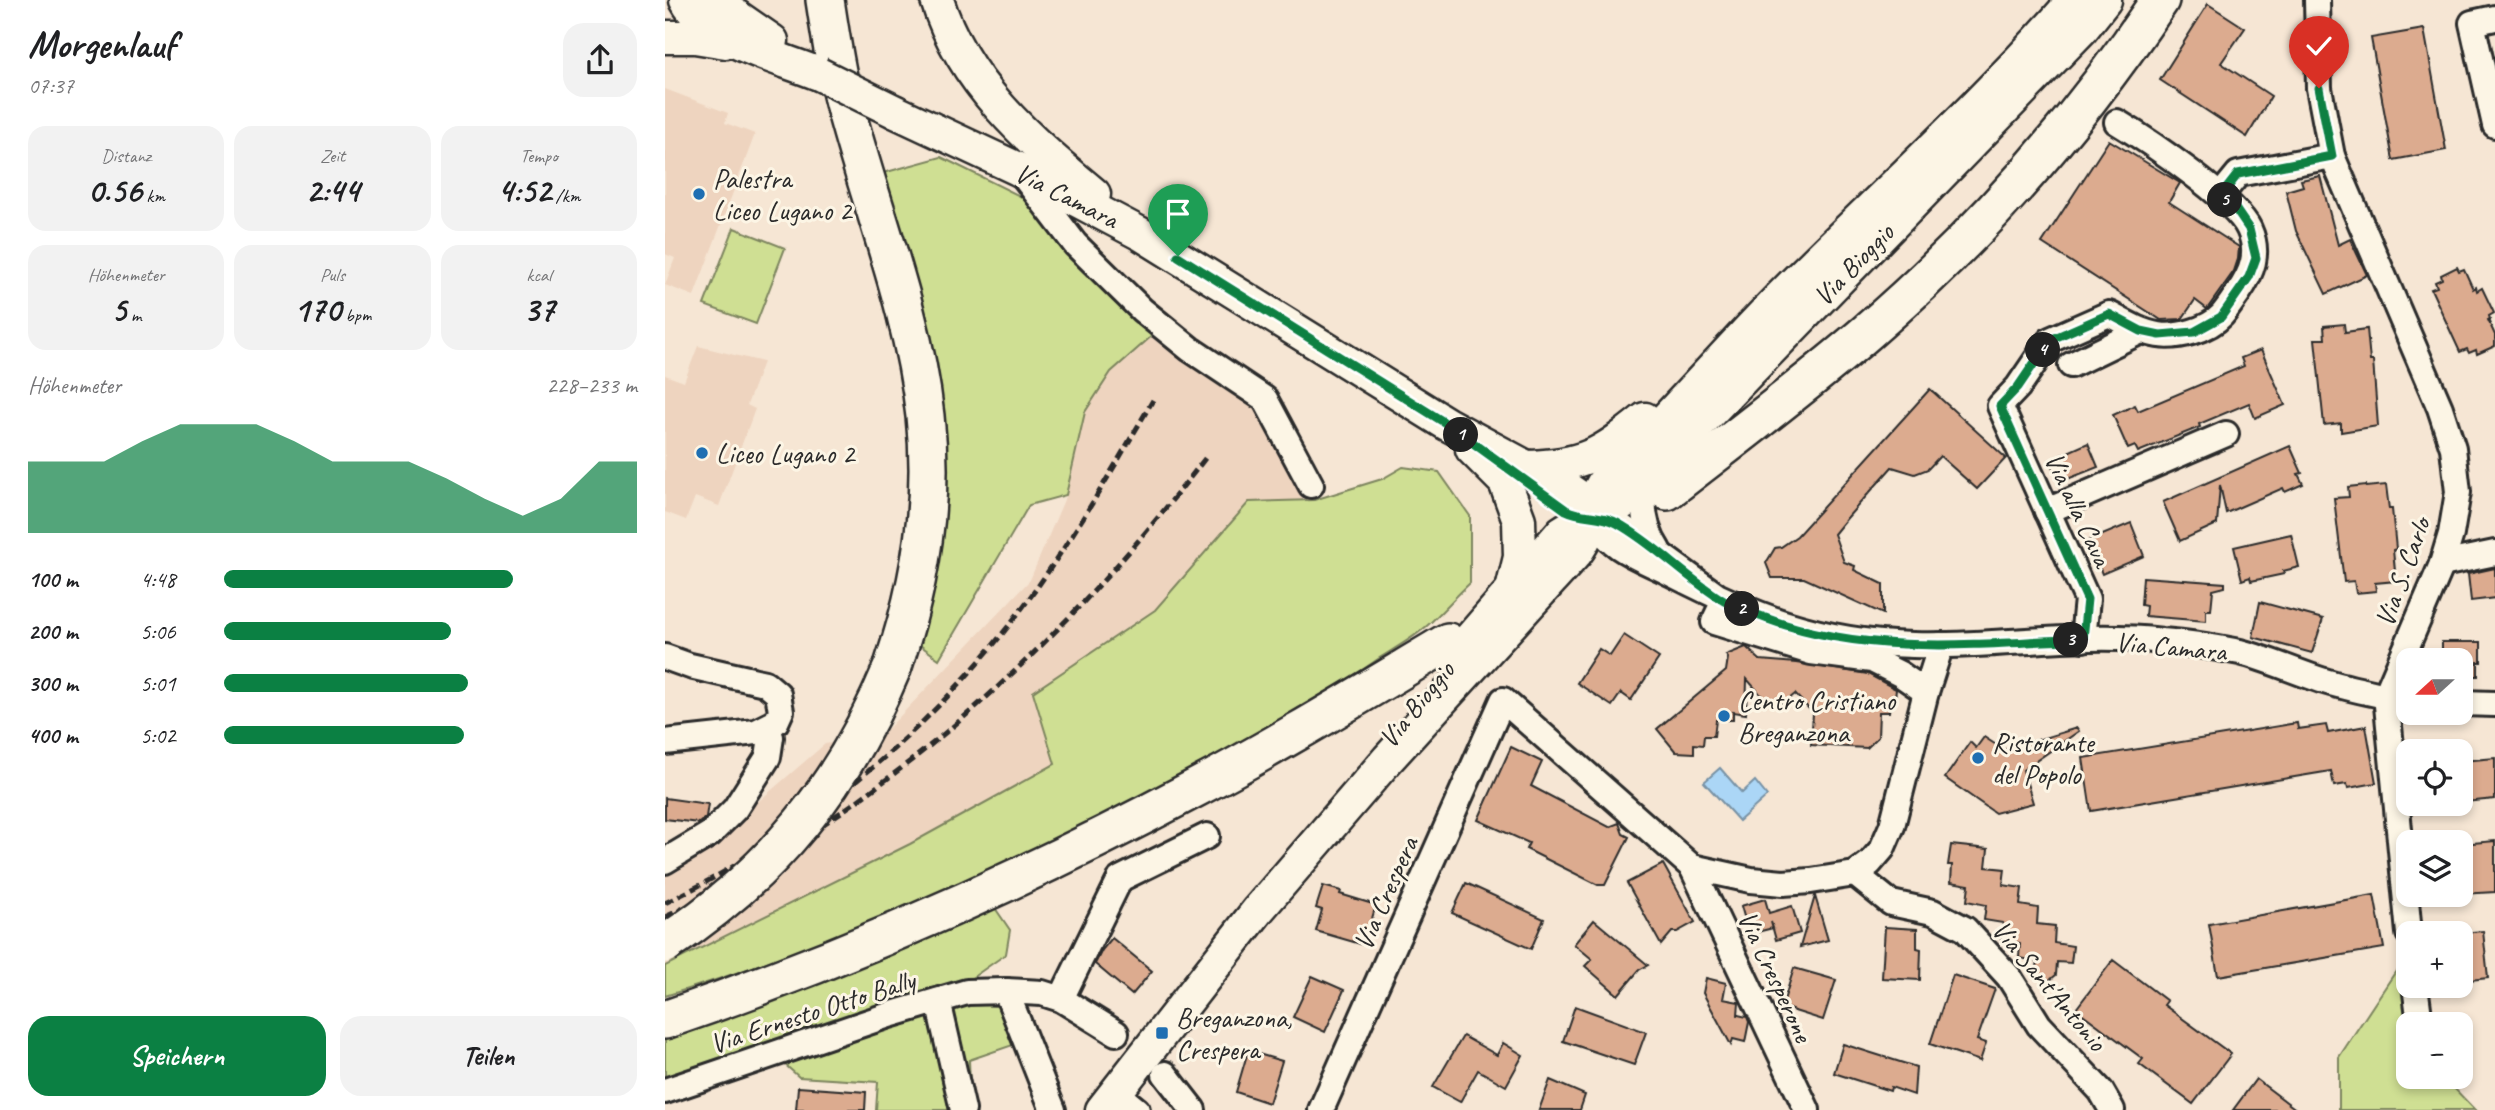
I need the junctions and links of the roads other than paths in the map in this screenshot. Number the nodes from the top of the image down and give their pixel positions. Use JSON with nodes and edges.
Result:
{"nodes":[{"id":1,"x":670,"y":0,"type":"edge"},
{"id":2,"x":686,"y":0,"type":"edge"},
{"id":3,"x":713,"y":0,"type":"edge"},
{"id":4,"x":825,"y":0,"type":"edge"},
{"id":5,"x":937,"y":0,"type":"edge"},
{"id":6,"x":2074,"y":0,"type":"edge"},
{"id":7,"x":2105,"y":0,"type":"edge"},
{"id":8,"x":2160,"y":0,"type":"edge"},
{"id":9,"x":2317,"y":0,"type":"edge"},
{"id":10,"x":665,"y":4,"type":"edge"},
{"id":11,"x":2495,"y":18,"type":"edge"},
{"id":12,"x":665,"y":37,"type":"edge"},
{"id":13,"x":745,"y":45,"type":"junction"},
{"id":14,"x":819,"y":74,"type":"junction"},
{"id":15,"x":2117,"y":122,"type":"dead end"},
{"id":16,"x":2495,"y":125,"type":"edge"},
{"id":17,"x":2332,"y":156,"type":"junction"},
{"id":18,"x":1018,"y":169,"type":"junction"},
{"id":19,"x":2220,"y":197,"type":"junction"},
{"id":20,"x":1141,"y":234,"type":"junction"},
{"id":21,"x":1746,"y":331,"type":"junction"},
{"id":22,"x":2141,"y":331,"type":"junction"},
{"id":23,"x":2071,"y":365,"type":"dead end"},
{"id":24,"x":1447,"y":424,"type":"junction"},
{"id":25,"x":2227,"y":434,"type":"dead end"},
{"id":26,"x":1527,"y":467,"type":"junction"},
{"id":27,"x":1657,"y":484,"type":"junction"},
{"id":28,"x":1311,"y":485,"type":"dead end"},
{"id":29,"x":2047,"y":511,"type":"junction"},
{"id":30,"x":1593,"y":517,"type":"junction"},
{"id":31,"x":2495,"y":553,"type":"edge"},
{"id":32,"x":1661,"y":554,"type":"junction"},
{"id":33,"x":2442,"y":564,"type":"junction"},
{"id":34,"x":1513,"y":588,"type":"junction"},
{"id":35,"x":1724,"y":601,"type":"junction"},
{"id":36,"x":2083,"y":639,"type":"junction"},
{"id":37,"x":1448,"y":642,"type":"dead end"},
{"id":38,"x":1941,"y":645,"type":"junction"},
{"id":39,"x":2414,"y":648,"type":"edge"},
{"id":40,"x":665,"y":657,"type":"edge"},
{"id":41,"x":1926,"y":692,"type":"junction"},
{"id":42,"x":2396,"y":698,"type":"edge"},
{"id":43,"x":1503,"y":700,"type":"joint"},
{"id":44,"x":2473,"y":703,"type":"edge"},
{"id":45,"x":2495,"y":704,"type":"edge"},
{"id":46,"x":774,"y":720,"type":"junction"},
{"id":47,"x":2398,"y":725,"type":"edge"},
{"id":48,"x":665,"y":743,"type":"edge"},
{"id":49,"x":1207,"y":836,"type":"dead end"},
{"id":50,"x":665,"y":861,"type":"edge"},
{"id":51,"x":1692,"y":867,"type":"junction"},
{"id":52,"x":1855,"y":874,"type":"junction"},
{"id":53,"x":1258,"y":910,"type":"junction"},
{"id":54,"x":2408,"y":921,"type":"edge"},
{"id":55,"x":665,"y":944,"type":"edge"},
{"id":56,"x":1006,"y":990,"type":"junction"},
{"id":57,"x":1061,"y":999,"type":"junction"},
{"id":58,"x":938,"y":1002,"type":"junction"},
{"id":59,"x":665,"y":1020,"type":"edge"},
{"id":60,"x":1116,"y":1033,"type":"dead end"},
{"id":61,"x":1165,"y":1074,"type":"dead end"},
{"id":62,"x":665,"y":1091,"type":"edge"},
{"id":63,"x":1118,"y":1104,"type":"edge"},
{"id":64,"x":963,"y":1110,"type":"edge"},
{"id":65,"x":1053,"y":1110,"type":"edge"},
{"id":66,"x":1193,"y":1110,"type":"edge"},
{"id":67,"x":1321,"y":1110,"type":"edge"},
{"id":68,"x":1807,"y":1110,"type":"edge"},
{"id":69,"x":2112,"y":1110,"type":"edge"}],
"edges":[{"from":1,"to":10,"type":"main road"},
{"from":2,"to":13,"type":"main road","name":"Via Camara"},
{"from":3,"to":14,"type":"main road","name":"Via Camara"},
{"from":4,"to":55,"type":"highway","bridge":true},
{"from":5,"to":20,"type":"main road"},
{"from":6,"to":21,"type":"main road","name":"Via Bioggio"},
{"from":7,"to":27,"type":"main road","name":"Via Bioggio"},
{"from":8,"to":27,"type":"highway"},
{"from":9,"to":17,"type":"street","name":"Via S. Carlo"},
{"from":11,"to":16,"type":"street"},
{"from":12,"to":13,"type":"main road"},
{"from":13,"to":14,"type":"main road","name":"Via Camara"},
{"from":14,"to":18,"type":"main road","name":"Via Camara","bridge":true},
{"from":15,"to":19,"type":"street"},
{"from":17,"to":19,"type":"street"},
{"from":17,"to":33,"type":"street","name":"Via S. Carlo"},
{"from":18,"to":20,"type":"main road","name":"Via Camara"},
{"from":18,"to":28,"type":"street"},
{"from":19,"to":22,"type":"street"},
{"from":20,"to":24,"type":"main road","name":"Via Camara"},
{"from":21,"to":26,"type":"main road"},
{"from":21,"to":30,"type":"main road","name":"Via Bioggio"},
{"from":22,"to":23,"type":"street"},
{"from":22,"to":29,"type":"street","name":"Via alla Cava"},
{"from":24,"to":26,"type":"main road","name":"Via Camara"},
{"from":24,"to":30,"type":"main road","name":"Via Camara"},
{"from":24,"to":34,"type":"main road"},
{"from":25,"to":29,"type":"street"},
{"from":26,"to":30,"type":"main road","name":"Via Camara"},
{"from":27,"to":30,"type":"main road","name":"Via Bioggio"},
{"from":27,"to":32,"type":"street"},
{"from":29,"to":36,"type":"street","name":"Via alla Cava"},
{"from":30,"to":32,"type":"street","name":"Via Camara"},
{"from":30,"to":34,"type":"main road","name":"Via Bioggio"},
{"from":30,"to":35,"type":"street","name":"Via Camara"},
{"from":30,"to":53,"type":"main road","name":"Via Bioggio"},
{"from":31,"to":33,"type":"street"},
{"from":32,"to":35,"type":"street","name":"Via Camara"},
{"from":33,"to":39,"type":"street","name":"Via S. Carlo"},
{"from":34,"to":53,"type":"main road","name":"Via Bioggio"},
{"from":35,"to":38,"type":"street","name":"Via Camara"},
{"from":35,"to":41,"type":"street"},
{"from":36,"to":38,"type":"street","name":"Via Camara"},
{"from":36,"to":42,"type":"street","name":"Via Camara"},
{"from":37,"to":59,"type":"highway"},
{"from":38,"to":41,"type":"street"},
{"from":40,"to":46,"type":"street"},
{"from":41,"to":52,"type":"street"},
{"from":43,"to":51,"type":"street","name":"Via Cresperone"},
{"from":43,"to":67,"type":"street","name":"Via Crespera"},
{"from":44,"to":45,"type":"street"},
{"from":46,"to":48,"type":"street"},
{"from":46,"to":50,"type":"street"},
{"from":47,"to":54,"type":"street","name":"Via S. Carlo"},
{"from":49,"to":57,"type":"street"},
{"from":51,"to":52,"type":"street","name":"Via Cresperone"},
{"from":51,"to":68,"type":"street","name":"Via Cresperone"},
{"from":52,"to":69,"type":"street","name":"Via Sant'Antonio"},
{"from":53,"to":63,"type":"main road","name":"Via Bioggio"},
{"from":56,"to":57,"type":"street"},
{"from":56,"to":58,"type":"street","name":"Via Ernesto Otto Bally"},
{"from":56,"to":65,"type":"street"},
{"from":57,"to":60,"type":"street"},
{"from":58,"to":62,"type":"street","name":"Via Ernesto Otto Bally"},
{"from":58,"to":64,"type":"street"},
{"from":61,"to":66,"type":"street"}]}
